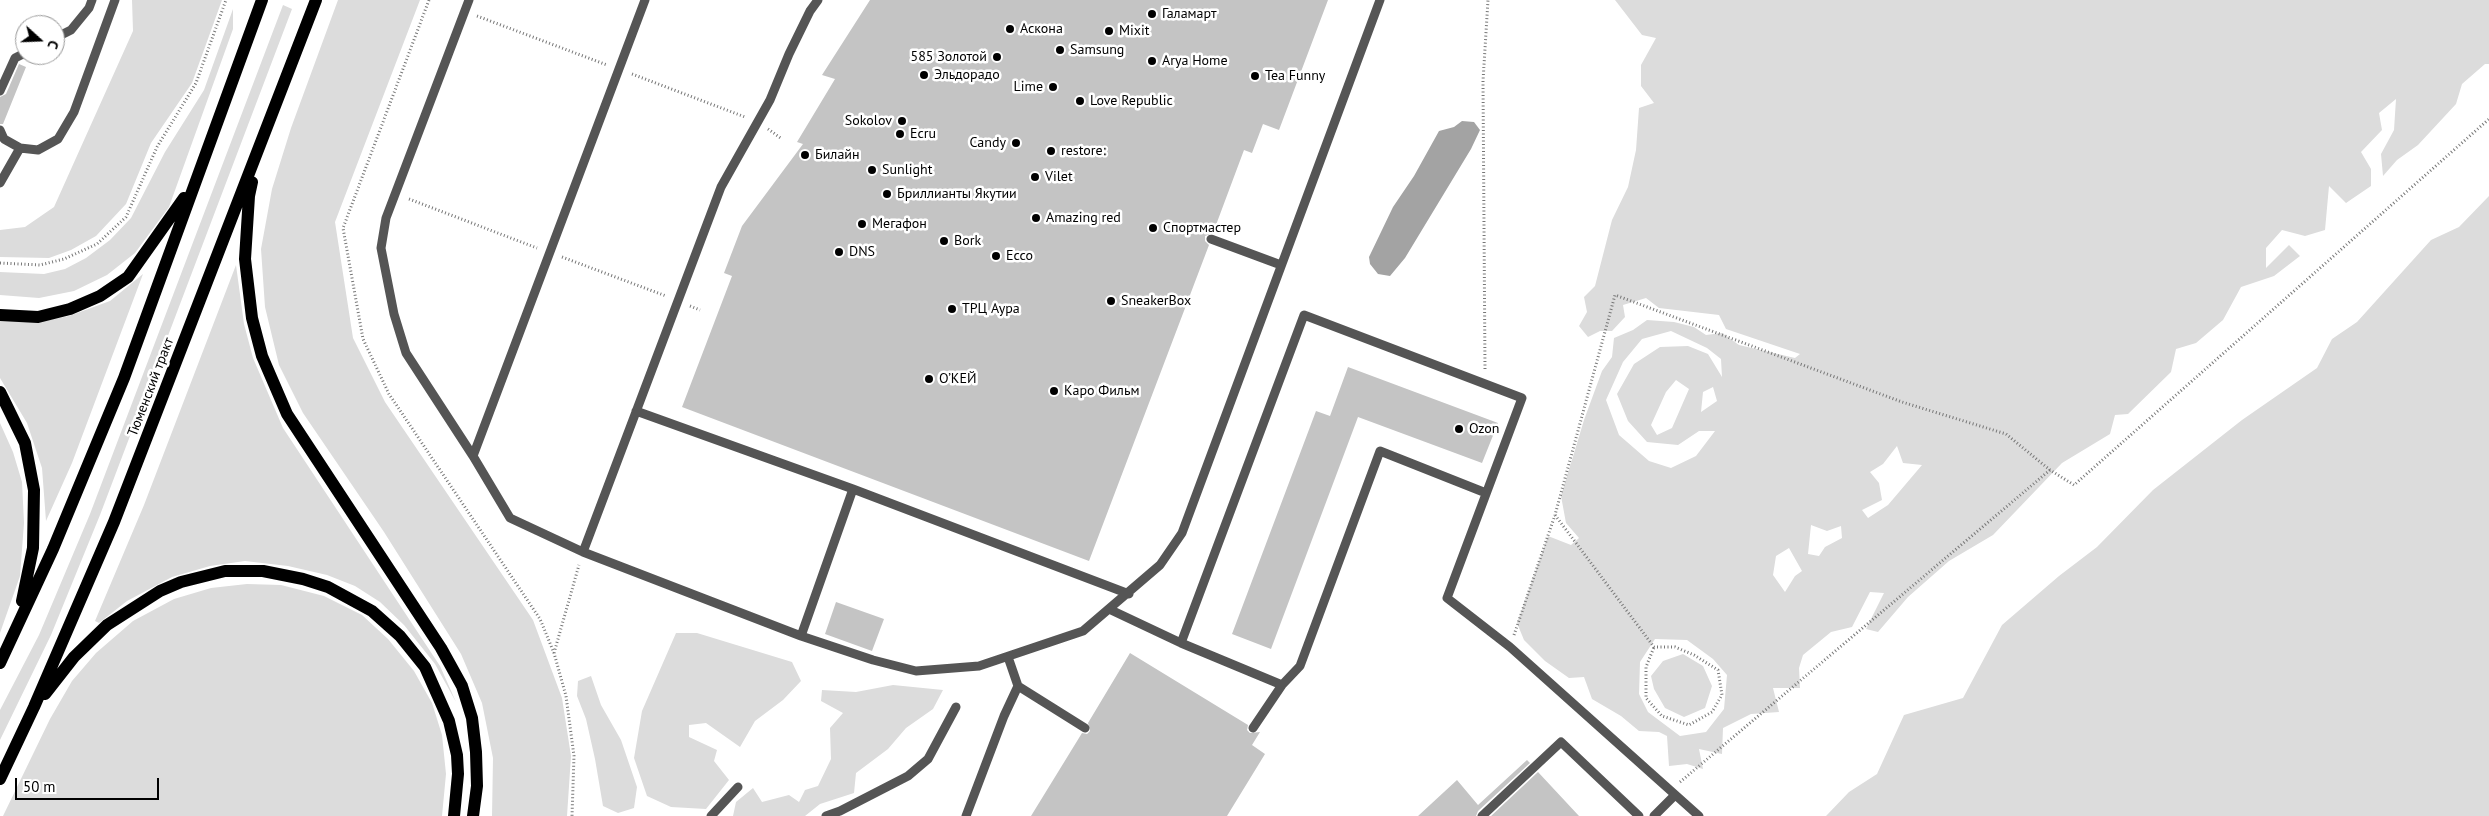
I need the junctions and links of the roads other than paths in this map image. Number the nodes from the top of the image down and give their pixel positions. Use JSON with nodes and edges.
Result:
{"nodes":[{"id":1,"x":92,"y":0,"type":"edge"},
{"id":2,"x":115,"y":0,"type":"edge"},
{"id":3,"x":262,"y":0,"type":"edge"},
{"id":4,"x":316,"y":0,"type":"edge"},
{"id":5,"x":469,"y":0,"type":"edge"},
{"id":6,"x":645,"y":0,"type":"edge"},
{"id":7,"x":818,"y":0,"type":"edge"},
{"id":8,"x":1380,"y":0,"type":"edge"},
{"id":9,"x":65,"y":33,"type":"edge"},
{"id":10,"x":15,"y":58,"type":"edge"},
{"id":11,"x":0,"y":91,"type":"edge"},
{"id":12,"x":0,"y":130,"type":"edge"},
{"id":13,"x":261,"y":141,"type":"junction"},
{"id":14,"x":20,"y":148,"type":"junction"},
{"id":15,"x":196,"y":182,"type":"junction"},
{"id":16,"x":0,"y":183,"type":"edge"},
{"id":17,"x":1211,"y":239,"type":"dead end"},
{"id":18,"x":1281,"y":265,"type":"junction"},
{"id":19,"x":0,"y":315,"type":"edge"},
{"id":20,"x":0,"y":392,"type":"edge"},
{"id":21,"x":636,"y":411,"type":"junction"},
{"id":22,"x":473,"y":456,"type":"junction"},
{"id":23,"x":853,"y":489,"type":"junction"},
{"id":24,"x":1486,"y":493,"type":"junction"},
{"id":25,"x":583,"y":552,"type":"junction"},
{"id":26,"x":1129,"y":594,"type":"junction"},
{"id":27,"x":1111,"y":610,"type":"junction"},
{"id":28,"x":801,"y":636,"type":"junction"},
{"id":29,"x":1181,"y":643,"type":"junction"},
{"id":30,"x":1008,"y":657,"type":"junction"},
{"id":31,"x":0,"y":662,"type":"edge"},
{"id":32,"x":1282,"y":685,"type":"junction"},
{"id":33,"x":1018,"y":686,"type":"junction"},
{"id":34,"x":34,"y":707,"type":"junction"},
{"id":35,"x":956,"y":707,"type":"dead end"},
{"id":36,"x":1085,"y":728,"type":"dead end"},
{"id":37,"x":1253,"y":728,"type":"dead end"},
{"id":38,"x":0,"y":779,"type":"edge"},
{"id":39,"x":738,"y":787,"type":"dead end"},
{"id":40,"x":1673,"y":793,"type":"junction"},
{"id":41,"x":454,"y":816,"type":"edge"},
{"id":42,"x":473,"y":816,"type":"edge"},
{"id":43,"x":711,"y":816,"type":"edge"},
{"id":44,"x":826,"y":816,"type":"edge"},
{"id":45,"x":966,"y":816,"type":"edge"},
{"id":46,"x":1482,"y":816,"type":"edge"},
{"id":47,"x":1639,"y":816,"type":"edge"},
{"id":48,"x":1654,"y":816,"type":"edge"},
{"id":49,"x":1699,"y":816,"type":"edge"}],
"edges":[{"from":1,"to":9,"type":"lane"},
{"from":2,"to":14,"type":"lane"},
{"from":3,"to":15,"type":"main road","name":"Тюменский тракт"},
{"from":4,"to":13,"type":"main road","name":"Тюменский тракт"},
{"from":5,"to":22,"type":"lane"},
{"from":6,"to":22,"type":"lane"},
{"from":7,"to":21,"type":"lane"},
{"from":8,"to":18,"type":"lane"},
{"from":10,"to":11,"type":"lane"},
{"from":12,"to":14,"type":"lane"},
{"from":13,"to":34,"type":"main road","name":"Тюменский тракт"},
{"from":13,"to":42,"type":"main road"},
{"from":14,"to":16,"type":"lane"},
{"from":15,"to":19,"type":"main road"},
{"from":15,"to":31,"type":"main road","name":"Тюменский тракт"},
{"from":17,"to":18,"type":"lane"},
{"from":18,"to":26,"type":"lane"},
{"from":20,"to":31,"type":"main road"},
{"from":21,"to":23,"type":"lane"},
{"from":21,"to":25,"type":"lane"},
{"from":22,"to":25,"type":"lane"},
{"from":23,"to":26,"type":"lane"},
{"from":23,"to":28,"type":"lane"},
{"from":24,"to":29,"type":"lane"},
{"from":24,"to":32,"type":"lane"},
{"from":24,"to":40,"type":"lane"},
{"from":25,"to":28,"type":"lane"},
{"from":26,"to":27,"type":"lane"},
{"from":27,"to":29,"type":"lane"},
{"from":27,"to":30,"type":"lane"},
{"from":28,"to":30,"type":"lane"},
{"from":29,"to":32,"type":"lane"},
{"from":30,"to":33,"type":"lane"},
{"from":32,"to":37,"type":"lane"},
{"from":33,"to":36,"type":"lane"},
{"from":33,"to":45,"type":"lane"},
{"from":34,"to":38,"type":"main road","name":"Тюменский тракт"},
{"from":34,"to":41,"type":"main road"},
{"from":35,"to":44,"type":"lane"},
{"from":39,"to":43,"type":"lane"},
{"from":40,"to":48,"type":"lane"},
{"from":40,"to":49,"type":"lane"},
{"from":46,"to":47,"type":"lane"}]}
